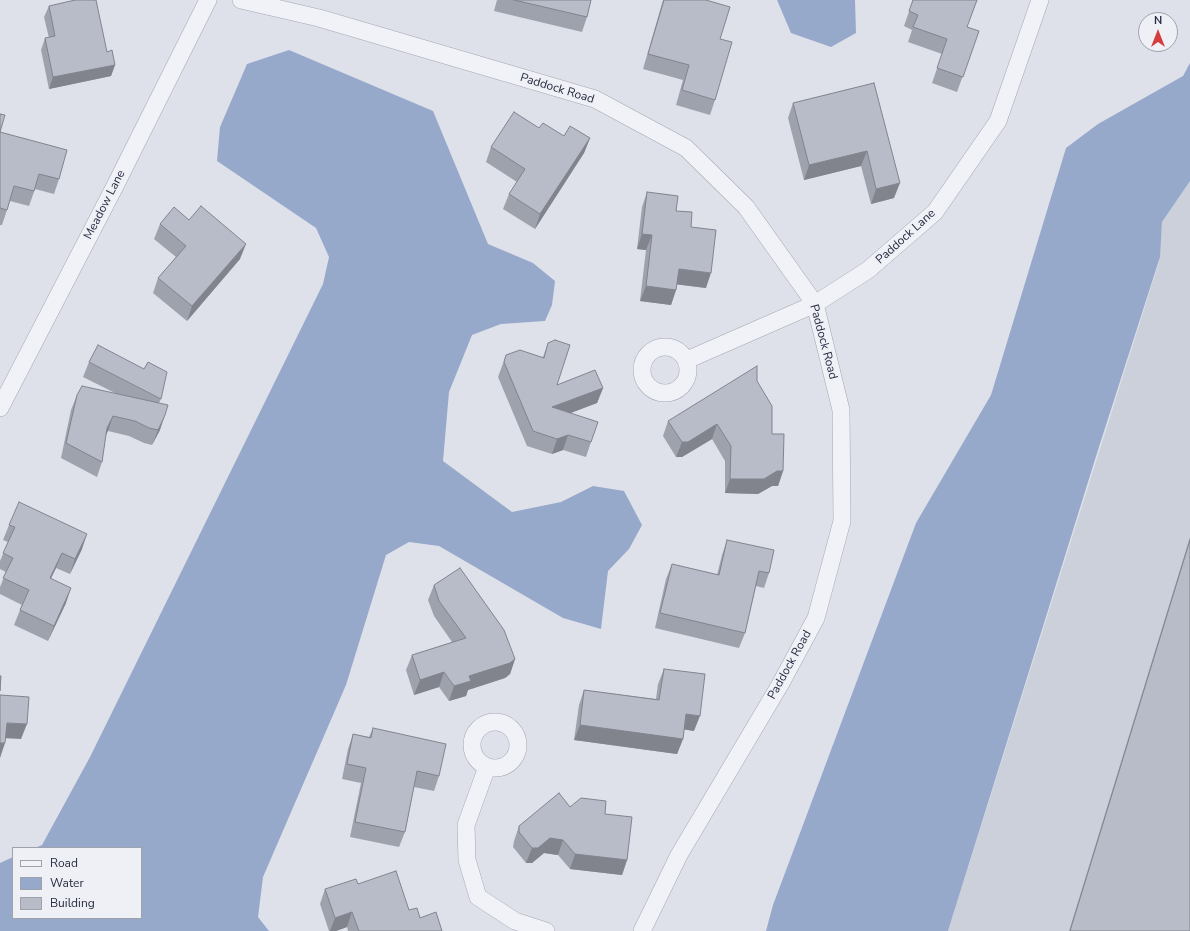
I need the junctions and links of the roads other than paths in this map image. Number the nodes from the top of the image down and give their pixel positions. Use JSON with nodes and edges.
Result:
{"nodes":[{"id":1,"x":208,"y":0,"type":"edge"},
{"id":2,"x":241,"y":0,"type":"edge"},
{"id":3,"x":1040,"y":0,"type":"edge"},
{"id":4,"x":815,"y":304,"type":"junction"},
{"id":5,"x":686,"y":360,"type":"dead end"},
{"id":6,"x":0,"y":408,"type":"edge"},
{"id":7,"x":487,"y":767,"type":"dead end"},
{"id":8,"x":546,"y":931,"type":"edge"},
{"id":9,"x":642,"y":931,"type":"edge"}],
"edges":[{"from":1,"to":6,"type":"street","name":"Meadow Lane"},
{"from":2,"to":4,"type":"street","name":"Paddock Road"},
{"from":3,"to":4,"type":"street","name":"Paddock Lane"},
{"from":4,"to":5,"type":"street","name":"Paddock Lane"},
{"from":4,"to":9,"type":"street","name":"Paddock Road"},
{"from":7,"to":8,"type":"street"}]}
